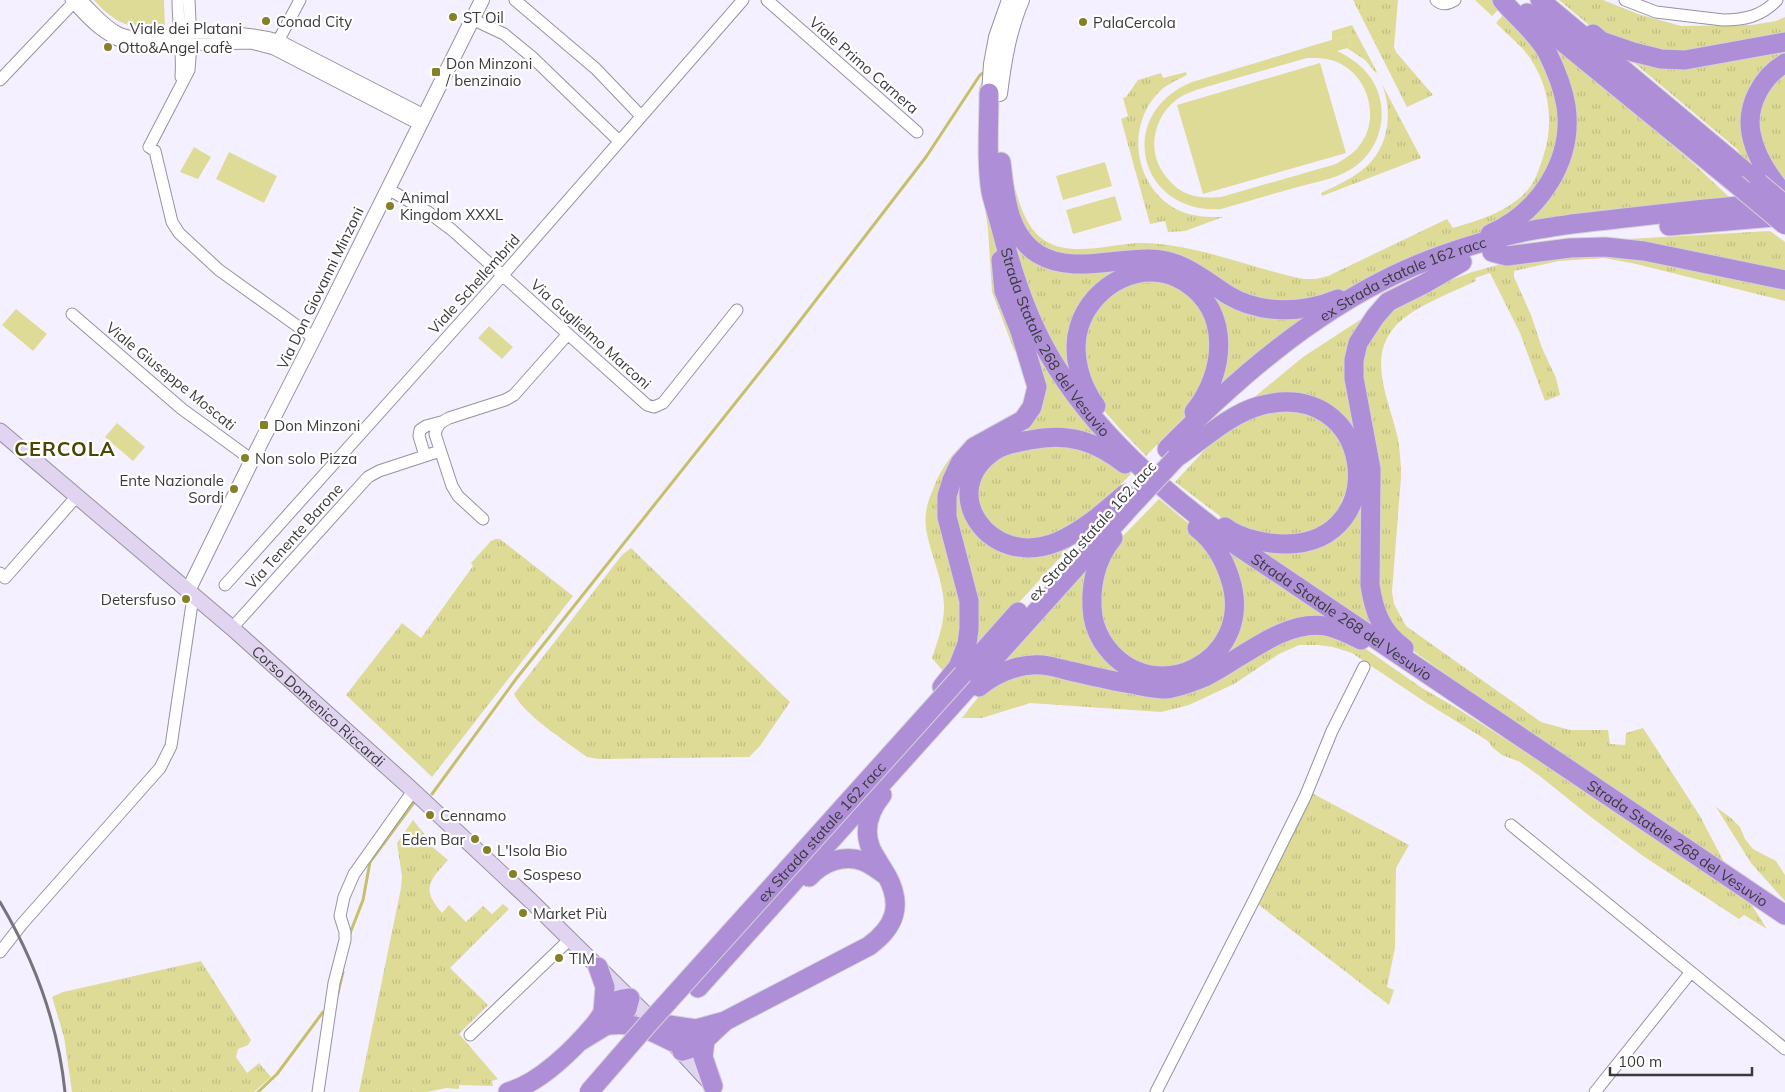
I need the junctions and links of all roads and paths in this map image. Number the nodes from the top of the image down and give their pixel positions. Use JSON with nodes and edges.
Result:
{"nodes":[{"id":1,"x":178,"y":0,"type":"edge"},
{"id":2,"x":188,"y":0,"type":"edge"},
{"id":3,"x":300,"y":0,"type":"edge"},
{"id":4,"x":482,"y":0,"type":"edge"},
{"id":5,"x":515,"y":0,"type":"edge"},
{"id":6,"x":743,"y":0,"type":"edge"},
{"id":7,"x":768,"y":0,"type":"edge"},
{"id":8,"x":1009,"y":0,"type":"edge"},
{"id":9,"x":1022,"y":0,"type":"edge"},
{"id":10,"x":1436,"y":0,"type":"edge"},
{"id":11,"x":1455,"y":0,"type":"edge"},
{"id":12,"x":1502,"y":0,"type":"edge"},
{"id":13,"x":1510,"y":0,"type":"edge"},
{"id":14,"x":1540,"y":0,"type":"edge"},
{"id":15,"x":1550,"y":0,"type":"edge"},
{"id":16,"x":1625,"y":0,"type":"edge"},
{"id":17,"x":1777,"y":0,"type":"edge"},
{"id":18,"x":75,"y":1,"type":"edge"},
{"id":19,"x":472,"y":19,"type":"junction"},
{"id":20,"x":185,"y":39,"type":"junction"},
{"id":21,"x":1785,"y":42,"type":"edge"},
{"id":22,"x":276,"y":45,"type":"junction"},
{"id":23,"x":1785,"y":63,"type":"edge"},
{"id":24,"x":0,"y":80,"type":"edge"},
{"id":25,"x":994,"y":94,"type":"junction"},
{"id":26,"x":641,"y":116,"type":"junction"},
{"id":27,"x":421,"y":120,"type":"junction"},
{"id":28,"x":917,"y":132,"type":"dead end"},
{"id":29,"x":619,"y":141,"type":"junction"},
{"id":30,"x":998,"y":145,"type":"junction"},
{"id":31,"x":388,"y":189,"type":"junction"},
{"id":32,"x":1776,"y":189,"type":"edge"},
{"id":33,"x":991,"y":192,"type":"junction"},
{"id":34,"x":1785,"y":204,"type":"edge"},
{"id":35,"x":1740,"y":212,"type":"junction"},
{"id":36,"x":1785,"y":216,"type":"edge"},
{"id":37,"x":1001,"y":225,"type":"junction"},
{"id":38,"x":1785,"y":225,"type":"edge"},
{"id":39,"x":1492,"y":252,"type":"junction"},
{"id":40,"x":1427,"y":262,"type":"junction"},
{"id":41,"x":1462,"y":262,"type":"junction"},
{"id":42,"x":1394,"y":275,"type":"junction"},
{"id":43,"x":502,"y":276,"type":"junction"},
{"id":44,"x":1785,"y":280,"type":"edge"},
{"id":45,"x":737,"y":310,"type":"dead end"},
{"id":46,"x":72,"y":314,"type":"dead end"},
{"id":47,"x":568,"y":334,"type":"junction"},
{"id":48,"x":314,"y":338,"type":"junction"},
{"id":49,"x":440,"y":422,"type":"junction"},
{"id":50,"x":0,"y":431,"type":"edge"},
{"id":51,"x":440,"y":451,"type":"junction"},
{"id":52,"x":1171,"y":454,"type":"junction"},
{"id":53,"x":425,"y":456,"type":"junction"},
{"id":54,"x":252,"y":460,"type":"junction"},
{"id":55,"x":1137,"y":464,"type":"junction"},
{"id":56,"x":1168,"y":492,"type":"junction"},
{"id":57,"x":77,"y":496,"type":"junction"},
{"id":58,"x":1129,"y":499,"type":"junction"},
{"id":59,"x":482,"y":519,"type":"dead end"},
{"id":60,"x":0,"y":574,"type":"edge"},
{"id":61,"x":225,"y":586,"type":"dead end"},
{"id":62,"x":191,"y":594,"type":"junction"},
{"id":63,"x":232,"y":628,"type":"junction"},
{"id":64,"x":1364,"y":667,"type":"dead end"},
{"id":65,"x":960,"y":670,"type":"junction"},
{"id":66,"x":1452,"y":692,"type":"junction"},
{"id":67,"x":1478,"y":709,"type":"junction"},
{"id":68,"x":938,"y":721,"type":"junction"},
{"id":69,"x":413,"y":791,"type":"junction"},
{"id":70,"x":1511,"y":826,"type":"dead end"},
{"id":71,"x":887,"y":876,"type":"junction"},
{"id":72,"x":1785,"y":915,"type":"edge"},
{"id":73,"x":570,"y":939,"type":"junction"},
{"id":74,"x":0,"y":952,"type":"edge"},
{"id":75,"x":598,"y":967,"type":"junction"},
{"id":76,"x":1691,"y":972,"type":"junction"},
{"id":77,"x":698,"y":988,"type":"junction"},
{"id":78,"x":628,"y":996,"type":"junction"},
{"id":79,"x":606,"y":1018,"type":"junction"},
{"id":80,"x":654,"y":1022,"type":"junction"},
{"id":81,"x":470,"y":1035,"type":"dead end"},
{"id":82,"x":700,"y":1035,"type":"junction"},
{"id":83,"x":677,"y":1047,"type":"junction"},
{"id":84,"x":1785,"y":1049,"type":"edge"},
{"id":85,"x":716,"y":1089,"type":"edge"},
{"id":86,"x":318,"y":1092,"type":"edge"},
{"id":87,"x":508,"y":1092,"type":"edge"},
{"id":88,"x":589,"y":1092,"type":"edge"},
{"id":89,"x":601,"y":1092,"type":"edge"},
{"id":90,"x":1156,"y":1092,"type":"edge"},
{"id":91,"x":1595,"y":1092,"type":"edge"}],
"edges":[{"from":1,"to":20,"type":"street"},
{"from":2,"to":20,"type":"street"},
{"from":3,"to":22,"type":"street"},
{"from":4,"to":19,"type":"street","name":"Via Don Giovanni Minzoni"},
{"from":5,"to":26,"type":"street"},
{"from":6,"to":26,"type":"street","name":"Viale Schellembrid"},
{"from":7,"to":28,"type":"street","name":"Viale Primo Carnera"},
{"from":8,"to":25,"type":"street"},
{"from":9,"to":25,"type":"street"},
{"from":10,"to":11,"type":"street"},
{"from":12,"to":40,"type":"highway"},
{"from":13,"to":38,"type":"highway","bridge":true},
{"from":14,"to":32,"type":"highway"},
{"from":15,"to":21,"type":"highway"},
{"from":16,"to":17,"type":"street"},
{"from":18,"to":20,"type":"street","name":"Viale dei Platani"},
{"from":18,"to":24,"type":"street"},
{"from":19,"to":27,"type":"street","name":"Via Don Giovanni Minzoni"},
{"from":19,"to":29,"type":"street"},
{"from":20,"to":22,"type":"street","name":"Viale dei Platani"},
{"from":20,"to":48,"type":"street"},
{"from":22,"to":27,"type":"street","name":"Viale dei Platani"},
{"from":23,"to":32,"type":"highway"},
{"from":25,"to":30,"type":"highway","name":"Strada Statale 268 del Vesuvio"},
{"from":25,"to":33,"type":"highway","name":"Strada Statale 268 del Vesuvio"},
{"from":26,"to":29,"type":"street","name":"Viale Schellembrid"},
{"from":27,"to":31,"type":"street","name":"Via Don Giovanni Minzoni"},
{"from":29,"to":43,"type":"street","name":"Viale Schellembrid"},
{"from":30,"to":37,"type":"highway","name":"Strada Statale 268 del Vesuvio"},
{"from":30,"to":42,"type":"highway"},
{"from":31,"to":43,"type":"street","name":"Via Guglielmo Marconi"},
{"from":31,"to":48,"type":"street","name":"Via Don Giovanni Minzoni"},
{"from":32,"to":34,"type":"highway","bridge":true},
{"from":32,"to":35,"type":"highway"},
{"from":33,"to":37,"type":"highway","name":"Strada Statale 268 del Vesuvio"},
{"from":33,"to":65,"type":"highway"},
{"from":34,"to":35,"type":"highway"},
{"from":35,"to":36,"type":"highway"},
{"from":35,"to":39,"type":"highway","name":"ex Strada statale 162 racc"},
{"from":35,"to":40,"type":"highway","name":"ex Strada statale 162 racc"},
{"from":37,"to":55,"type":"highway","name":"Strada Statale 268 del Vesuvio"},
{"from":39,"to":41,"type":"highway","name":"ex Strada statale 162 racc"},
{"from":39,"to":44,"type":"highway"},
{"from":40,"to":42,"type":"highway","name":"ex Strada statale 162 racc"},
{"from":41,"to":52,"type":"highway","name":"ex Strada statale 162 racc"},
{"from":41,"to":67,"type":"highway"},
{"from":42,"to":52,"type":"highway","name":"ex Strada statale 162 racc"},
{"from":43,"to":47,"type":"street","name":"Via Guglielmo Marconi"},
{"from":43,"to":61,"type":"street","name":"Viale Schellembrid"},
{"from":45,"to":47,"type":"street","name":"Via Guglielmo Marconi"},
{"from":46,"to":54,"type":"street","name":"Viale Giuseppe Moscati"},
{"from":47,"to":49,"type":"street"},
{"from":48,"to":54,"type":"street","name":"Via Don Giovanni Minzoni"},
{"from":49,"to":51,"type":"street"},
{"from":49,"to":53,"type":"street"},
{"from":50,"to":57,"type":"main road","name":"Corso Domenico Riccardi"},
{"from":51,"to":53,"type":"street","name":"Via Tenente Barone"},
{"from":51,"to":59,"type":"street"},
{"from":52,"to":55,"type":"highway"},
{"from":52,"to":56,"type":"highway"},
{"from":52,"to":58,"type":"highway","name":"ex Strada statale 162 racc","bridge":true},
{"from":53,"to":63,"type":"street","name":"Via Tenente Barone"},
{"from":54,"to":62,"type":"street","name":"Via Don Giovanni Minzoni"},
{"from":55,"to":56,"type":"highway","name":"Strada Statale 268 del Vesuvio"},
{"from":56,"to":58,"type":"highway"},
{"from":56,"to":58,"type":"highway"},
{"from":56,"to":66,"type":"highway","name":"Strada Statale 268 del Vesuvio"},
{"from":57,"to":60,"type":"street"},
{"from":57,"to":62,"type":"main road","name":"Corso Domenico Riccardi"},
{"from":58,"to":65,"type":"highway","name":"ex Strada statale 162 racc"},
{"from":58,"to":68,"type":"highway","name":"ex Strada statale 162 racc"},
{"from":62,"to":63,"type":"main road","name":"Corso Domenico Riccardi"},
{"from":62,"to":74,"type":"street"},
{"from":63,"to":69,"type":"main road","name":"Corso Domenico Riccardi"},
{"from":64,"to":90,"type":"street"},
{"from":65,"to":88,"type":"highway","name":"ex Strada statale 162 racc","bridge":true},
{"from":66,"to":67,"type":"highway","name":"Strada Statale 268 del Vesuvio"},
{"from":66,"to":68,"type":"highway"},
{"from":67,"to":72,"type":"highway","name":"Strada Statale 268 del Vesuvio"},
{"from":68,"to":71,"type":"highway"},
{"from":68,"to":77,"type":"highway","name":"ex Strada statale 162 racc"},
{"from":69,"to":73,"type":"main road","name":"Corso Domenico Riccardi"},
{"from":69,"to":86,"type":"street"},
{"from":70,"to":76,"type":"street"},
{"from":71,"to":77,"type":"highway"},
{"from":71,"to":82,"type":"highway"},
{"from":73,"to":75,"type":"main road","name":"Corso Domenico Riccardi"},
{"from":73,"to":81,"type":"street"},
{"from":75,"to":78,"type":"main road","name":"Corso Domenico Riccardi"},
{"from":75,"to":79,"type":"highway"},
{"from":76,"to":84,"type":"street"},
{"from":76,"to":91,"type":"street"},
{"from":77,"to":89,"type":"highway","name":"ex Strada statale 162 racc"},
{"from":78,"to":79,"type":"highway"},
{"from":78,"to":80,"type":"main road","name":"Corso Domenico Riccardi"},
{"from":79,"to":83,"type":"highway"},
{"from":79,"to":87,"type":"highway"},
{"from":80,"to":82,"type":"highway"},
{"from":80,"to":83,"type":"main road","name":"Corso Domenico Riccardi"},
{"from":82,"to":83,"type":"highway"},
{"from":82,"to":85,"type":"highway"},
{"from":83,"to":85,"type":"main road","name":"Corso Domenico Riccardi"}]}
